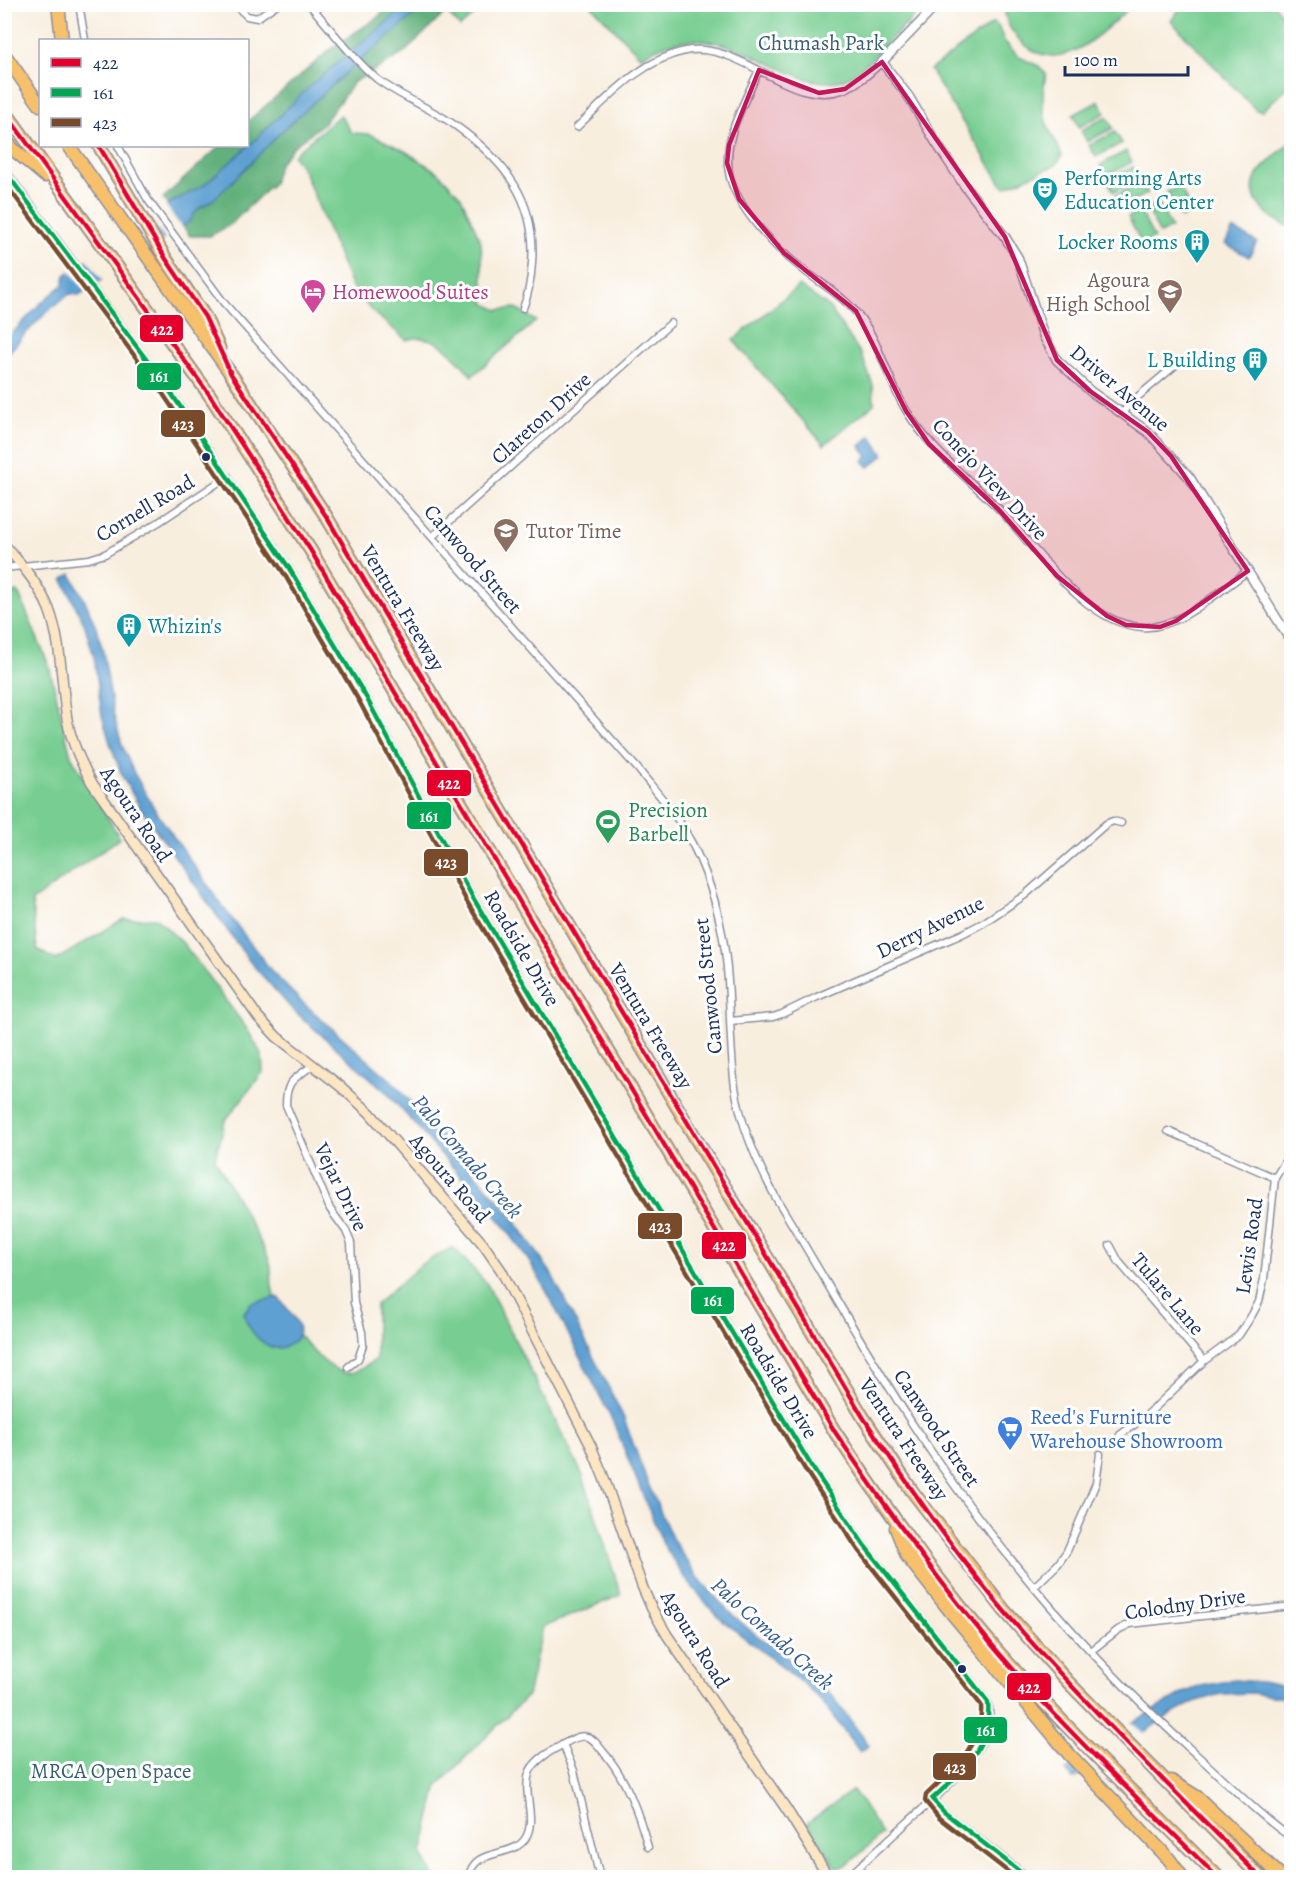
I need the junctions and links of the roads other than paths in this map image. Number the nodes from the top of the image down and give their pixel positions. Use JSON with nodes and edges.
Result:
{"nodes":[{"id":1,"x":58,"y":4,"type":"edge"},
{"id":2,"x":79,"y":4,"type":"edge"},
{"id":3,"x":234,"y":4,"type":"edge"},
{"id":4,"x":277,"y":4,"type":"edge"},
{"id":5,"x":309,"y":4,"type":"edge"},
{"id":6,"x":938,"y":4,"type":"edge"},
{"id":7,"x":62,"y":39,"type":"edge"},
{"id":8,"x":85,"y":39,"type":"edge"},
{"id":9,"x":4,"y":54,"type":"edge"},
{"id":10,"x":882,"y":62,"type":"junction"},
{"id":11,"x":759,"y":70,"type":"junction"},
{"id":12,"x":39,"y":104,"type":"edge"},
{"id":13,"x":4,"y":110,"type":"edge"},
{"id":14,"x":577,"y":127,"type":"dead end"},
{"id":15,"x":4,"y":138,"type":"edge"},
{"id":16,"x":70,"y":147,"type":"edge"},
{"id":17,"x":100,"y":147,"type":"edge"},
{"id":18,"x":119,"y":147,"type":"edge"},
{"id":19,"x":4,"y":170,"type":"edge"},
{"id":20,"x":59,"y":187,"type":"junction"},
{"id":21,"x":523,"y":308,"type":"dead end"},
{"id":22,"x":671,"y":323,"type":"dead end"},
{"id":23,"x":1178,"y":363,"type":"dead end"},
{"id":24,"x":231,"y":374,"type":"junction"},
{"id":25,"x":1122,"y":413,"type":"junction"},
{"id":26,"x":228,"y":476,"type":"junction"},
{"id":27,"x":432,"y":537,"type":"junction"},
{"id":28,"x":4,"y":545,"type":"edge"},
{"id":29,"x":22,"y":566,"type":"junction"},
{"id":30,"x":4,"y":568,"type":"edge"},
{"id":31,"x":1248,"y":571,"type":"junction"},
{"id":32,"x":1291,"y":642,"type":"edge"},
{"id":33,"x":1120,"y":823,"type":"dead end"},
{"id":34,"x":730,"y":1021,"type":"junction"},
{"id":35,"x":313,"y":1065,"type":"junction"},
{"id":36,"x":1168,"y":1131,"type":"dead end"},
{"id":37,"x":1292,"y":1150,"type":"edge"},
{"id":38,"x":1275,"y":1178,"type":"junction"},
{"id":39,"x":1110,"y":1245,"type":"dead end"},
{"id":40,"x":1204,"y":1361,"type":"junction"},
{"id":41,"x":348,"y":1367,"type":"dead end"},
{"id":42,"x":1120,"y":1435,"type":"dead end"},
{"id":43,"x":1100,"y":1454,"type":"dead end"},
{"id":44,"x":891,"y":1516,"type":"junction"},
{"id":45,"x":1034,"y":1587,"type":"junction"},
{"id":46,"x":1292,"y":1606,"type":"edge"},
{"id":47,"x":1091,"y":1651,"type":"junction"},
{"id":48,"x":563,"y":1744,"type":"junction"},
{"id":49,"x":1154,"y":1770,"type":"junction"},
{"id":50,"x":933,"y":1800,"type":"junction"},
{"id":51,"x":1292,"y":1838,"type":"edge"},
{"id":52,"x":648,"y":1847,"type":"dead end"},
{"id":53,"x":469,"y":1878,"type":"edge"},
{"id":54,"x":600,"y":1878,"type":"edge"},
{"id":55,"x":829,"y":1878,"type":"edge"},
{"id":56,"x":847,"y":1878,"type":"edge"},
{"id":57,"x":1029,"y":1878,"type":"edge"},
{"id":58,"x":1183,"y":1878,"type":"edge"},
{"id":59,"x":1219,"y":1878,"type":"edge"},
{"id":60,"x":1261,"y":1878,"type":"edge"},
{"id":61,"x":1283,"y":1878,"type":"edge"}],
"edges":[{"from":1,"to":7,"type":"highway"},
{"from":2,"to":8,"type":"street"},
{"from":3,"to":4,"type":"street"},
{"from":5,"to":21,"type":"street"},
{"from":6,"to":10,"type":"street"},
{"from":9,"to":12,"type":"highway"},
{"from":10,"to":11,"type":"street"},
{"from":10,"to":25,"type":"street","name":"Driver Avenue"},
{"from":11,"to":14,"type":"street"},
{"from":11,"to":31,"type":"street","name":"Conejo View Drive"},
{"from":13,"to":20,"type":"highway"},
{"from":15,"to":20,"type":"highway"},
{"from":16,"to":24,"type":"highway","name":"Ventura Freeway"},
{"from":17,"to":24,"type":"highway"},
{"from":18,"to":27,"type":"street","name":"Canwood Street"},
{"from":19,"to":26,"type":"street","name":"Roadside Drive"},
{"from":20,"to":44,"type":"highway"},
{"from":22,"to":27,"type":"street","name":"Clareton Drive"},
{"from":23,"to":25,"type":"street"},
{"from":24,"to":49,"type":"highway","name":"Ventura Freeway"},
{"from":25,"to":31,"type":"street","name":"Driver Avenue"},
{"from":26,"to":29,"type":"street","name":"Cornell Road"},
{"from":26,"to":50,"type":"street","name":"Roadside Drive"},
{"from":27,"to":34,"type":"street","name":"Canwood Street"},
{"from":28,"to":29,"type":"main road","name":"Agoura Road"},
{"from":29,"to":30,"type":"street","name":"Cornell Road"},
{"from":29,"to":35,"type":"main road","name":"Agoura Road"},
{"from":31,"to":32,"type":"street","name":"Driver Avenue"},
{"from":33,"to":34,"type":"street","name":"Derry Avenue"},
{"from":34,"to":45,"type":"street","name":"Canwood Street"},
{"from":35,"to":41,"type":"street","name":"Vejar Drive"},
{"from":35,"to":55,"type":"main road","name":"Agoura Road"},
{"from":36,"to":38,"type":"street"},
{"from":37,"to":38,"type":"street","name":"Lewis Road"},
{"from":38,"to":40,"type":"street","name":"Lewis Road"},
{"from":39,"to":40,"type":"street","name":"Tulare Lane"},
{"from":40,"to":42,"type":"street","name":"Lewis Road"},
{"from":43,"to":45,"type":"street"},
{"from":44,"to":58,"type":"highway"},
{"from":44,"to":59,"type":"highway"},
{"from":45,"to":47,"type":"street","name":"Canwood Street"},
{"from":46,"to":47,"type":"street","name":"Colodny Drive"},
{"from":47,"to":51,"type":"street","name":"Canwood Street"},
{"from":48,"to":52,"type":"street"},
{"from":48,"to":53,"type":"street"},
{"from":48,"to":54,"type":"street"},
{"from":49,"to":60,"type":"highway","name":"Ventura Freeway"},
{"from":49,"to":61,"type":"highway"},
{"from":50,"to":56,"type":"street"},
{"from":50,"to":57,"type":"street"}]}
